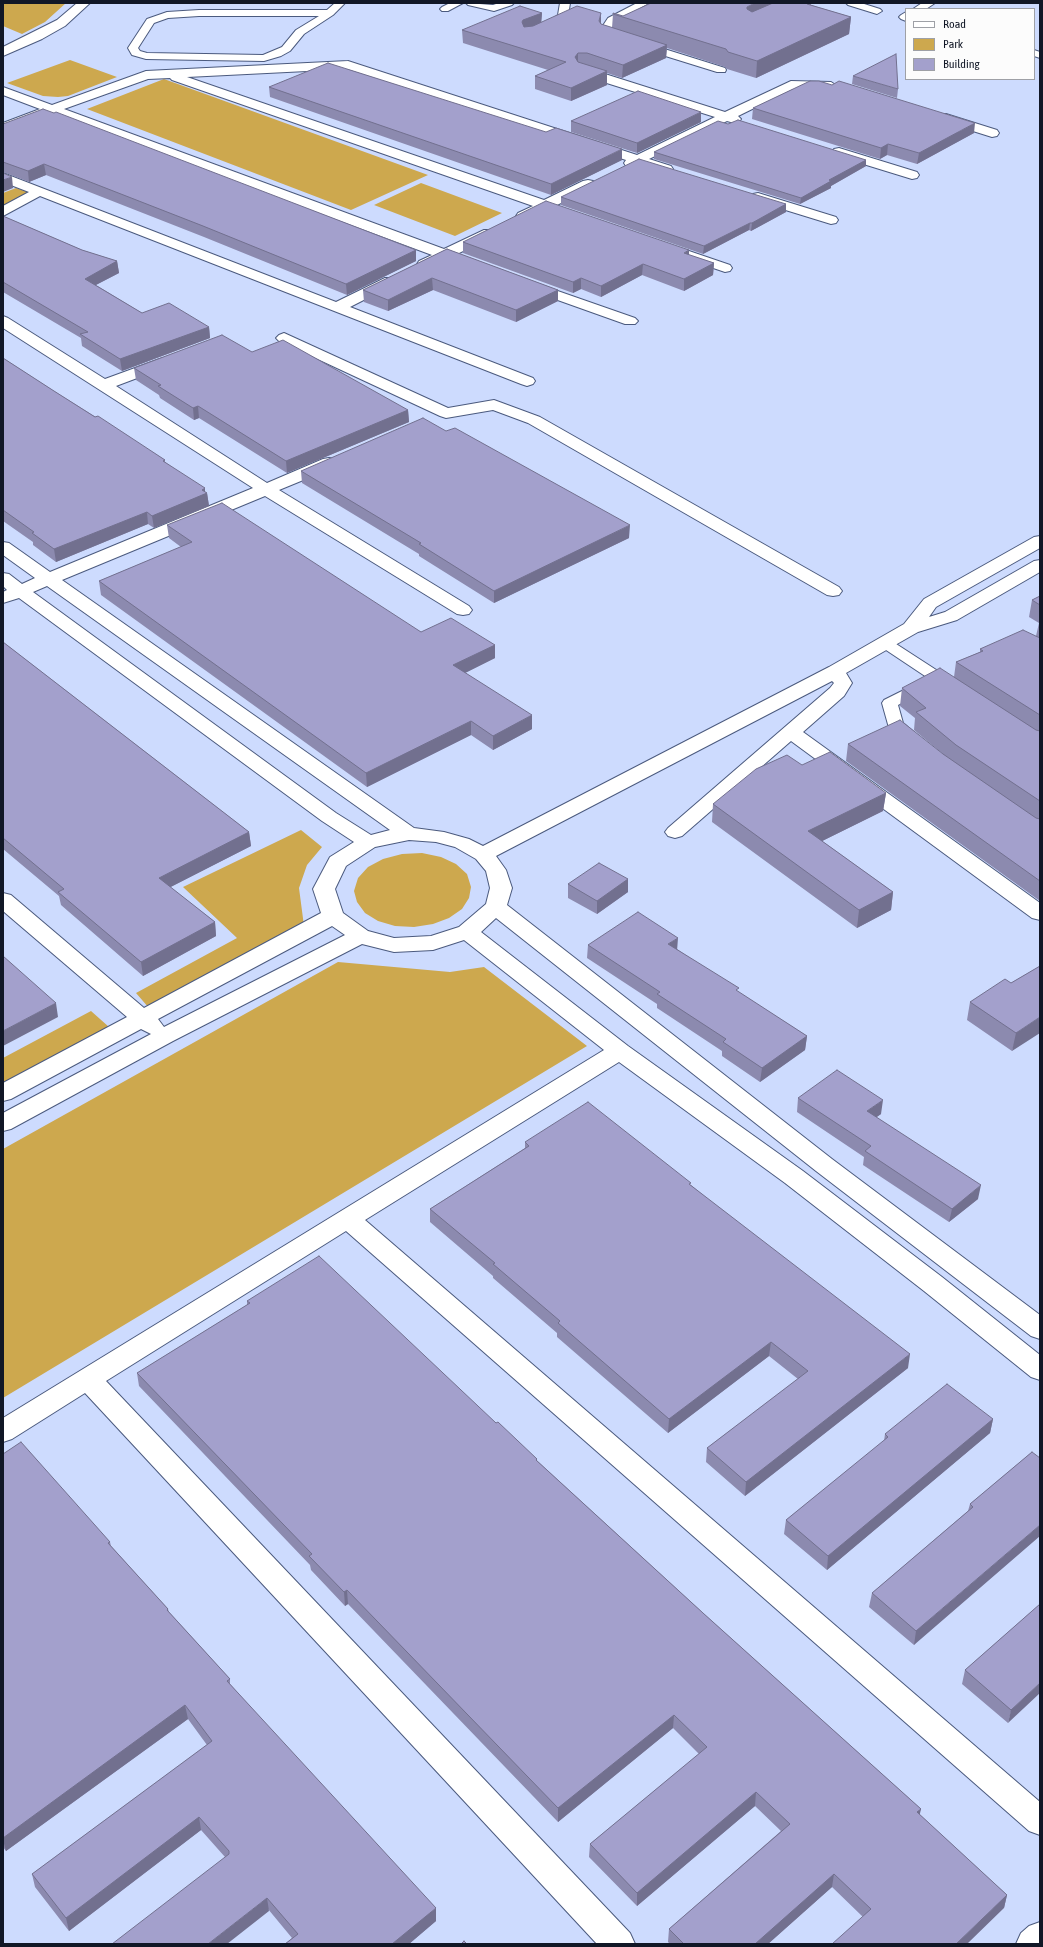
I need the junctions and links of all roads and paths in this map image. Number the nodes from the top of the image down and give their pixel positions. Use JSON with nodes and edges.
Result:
{"nodes":[{"id":1,"x":84,"y":3,"type":"edge"},
{"id":2,"x":340,"y":3,"type":"edge"},
{"id":3,"x":458,"y":3,"type":"edge"},
{"id":4,"x":471,"y":3,"type":"edge"},
{"id":5,"x":509,"y":3,"type":"edge"},
{"id":6,"x":565,"y":3,"type":"edge"},
{"id":7,"x":644,"y":3,"type":"edge"},
{"id":8,"x":851,"y":3,"type":"edge"},
{"id":9,"x":930,"y":3,"type":"edge"},
{"id":10,"x":445,"y":8,"type":"dead end"},
{"id":11,"x":920,"y":8,"type":"edge"},
{"id":12,"x":877,"y":11,"type":"dead end"},
{"id":13,"x":330,"y":13,"type":"junction"},
{"id":14,"x":536,"y":33,"type":"edge"},
{"id":15,"x":3,"y":52,"type":"edge"},
{"id":16,"x":721,"y":70,"type":"edge"},
{"id":17,"x":582,"y":71,"type":"edge"},
{"id":18,"x":165,"y":74,"type":"junction"},
{"id":19,"x":846,"y":88,"type":"edge"},
{"id":20,"x":3,"y":91,"type":"edge"},
{"id":21,"x":53,"y":109,"type":"junction"},
{"id":22,"x":934,"y":115,"type":"edge"},
{"id":23,"x":726,"y":116,"type":"junction"},
{"id":24,"x":749,"y":123,"type":"edge"},
{"id":25,"x":3,"y":127,"type":"edge"},
{"id":26,"x":992,"y":132,"type":"dead end"},
{"id":27,"x":830,"y":149,"type":"edge"},
{"id":28,"x":638,"y":160,"type":"junction"},
{"id":29,"x":616,"y":170,"type":"edge"},
{"id":30,"x":675,"y":172,"type":"edge"},
{"id":31,"x":912,"y":175,"type":"dead end"},
{"id":32,"x":3,"y":177,"type":"edge"},
{"id":33,"x":602,"y":177,"type":"edge"},
{"id":34,"x":40,"y":191,"type":"junction"},
{"id":35,"x":742,"y":192,"type":"edge"},
{"id":36,"x":545,"y":205,"type":"junction"},
{"id":37,"x":3,"y":212,"type":"edge"},
{"id":38,"x":567,"y":213,"type":"edge"},
{"id":39,"x":831,"y":220,"type":"dead end"},
{"id":40,"x":673,"y":250,"type":"edge"},
{"id":41,"x":445,"y":254,"type":"junction"},
{"id":42,"x":467,"y":262,"type":"edge"},
{"id":43,"x":725,"y":268,"type":"dead end"},
{"id":44,"x":519,"y":281,"type":"edge"},
{"id":45,"x":337,"y":307,"type":"junction"},
{"id":46,"x":3,"y":321,"type":"edge"},
{"id":47,"x":630,"y":321,"type":"dead end"},
{"id":48,"x":284,"y":338,"type":"dead end"},
{"id":49,"x":176,"y":358,"type":"edge"},
{"id":50,"x":527,"y":381,"type":"dead end"},
{"id":51,"x":104,"y":385,"type":"junction"},
{"id":52,"x":446,"y":413,"type":"junction"},
{"id":53,"x":425,"y":422,"type":"edge"},
{"id":54,"x":346,"y":456,"type":"edge"},
{"id":55,"x":267,"y":490,"type":"junction"},
{"id":56,"x":1040,"y":541,"type":"edge"},
{"id":57,"x":3,"y":547,"type":"edge"},
{"id":58,"x":1040,"y":565,"type":"edge"},
{"id":59,"x":3,"y":578,"type":"edge"},
{"id":60,"x":48,"y":580,"type":"junction"},
{"id":61,"x":21,"y":591,"type":"junction"},
{"id":62,"x":833,"y":591,"type":"dead end"},
{"id":63,"x":3,"y":598,"type":"edge"},
{"id":64,"x":463,"y":610,"type":"dead end"},
{"id":65,"x":911,"y":628,"type":"junction"},
{"id":66,"x":885,"y":643,"type":"junction"},
{"id":67,"x":836,"y":671,"type":"junction"},
{"id":68,"x":939,"y":678,"type":"junction"},
{"id":69,"x":953,"y":687,"type":"edge"},
{"id":70,"x":791,"y":732,"type":"junction"},
{"id":71,"x":924,"y":748,"type":"edge"},
{"id":72,"x":675,"y":832,"type":"dead end"},
{"id":73,"x":409,"y":834,"type":"junction"},
{"id":74,"x":368,"y":842,"type":"junction"},
{"id":75,"x":483,"y":854,"type":"junction"},
{"id":76,"x":3,"y":900,"type":"edge"},
{"id":77,"x":496,"y":907,"type":"junction"},
{"id":78,"x":1040,"y":913,"type":"edge"},
{"id":79,"x":333,"y":916,"type":"junction"},
{"id":80,"x":467,"y":932,"type":"junction"},
{"id":81,"x":360,"y":936,"type":"junction"},
{"id":82,"x":143,"y":1019,"type":"junction"},
{"id":83,"x":165,"y":1036,"type":"junction"},
{"id":84,"x":620,"y":1051,"type":"junction"},
{"id":85,"x":3,"y":1093,"type":"edge"},
{"id":86,"x":3,"y":1123,"type":"edge"},
{"id":87,"x":348,"y":1219,"type":"junction"},
{"id":88,"x":1040,"y":1329,"type":"edge"},
{"id":89,"x":1040,"y":1370,"type":"edge"},
{"id":90,"x":88,"y":1379,"type":"junction"},
{"id":91,"x":3,"y":1431,"type":"edge"},
{"id":92,"x":1040,"y":1820,"type":"edge"},
{"id":93,"x":1040,"y":1936,"type":"edge"},
{"id":94,"x":619,"y":1944,"type":"edge"},
{"id":95,"x":1032,"y":1944,"type":"edge"}],
"edges":[{"from":1,"to":15,"type":"street"},
{"from":2,"to":13,"type":"lane"},
{"from":3,"to":10,"type":"lane"},
{"from":4,"to":5,"type":"lane"},
{"from":6,"to":14,"type":"lane"},
{"from":7,"to":16,"type":"lane"},
{"from":8,"to":12,"type":"lane"},
{"from":9,"to":11,"type":"lane"},
{"from":13,"to":13,"type":"lane"},
{"from":17,"to":23,"type":"street"},
{"from":18,"to":21,"type":"street"},
{"from":18,"to":28,"type":"street"},
{"from":18,"to":36,"type":"street"},
{"from":19,"to":23,"type":"street"},
{"from":20,"to":21,"type":"street"},
{"from":21,"to":25,"type":"street"},
{"from":21,"to":41,"type":"street"},
{"from":22,"to":26,"type":"street"},
{"from":23,"to":24,"type":"street"},
{"from":23,"to":28,"type":"street"},
{"from":27,"to":31,"type":"street"},
{"from":28,"to":29,"type":"street"},
{"from":28,"to":30,"type":"street"},
{"from":32,"to":34,"type":"street"},
{"from":33,"to":36,"type":"street"},
{"from":34,"to":37,"type":"street"},
{"from":34,"to":45,"type":"street"},
{"from":35,"to":39,"type":"street"},
{"from":36,"to":38,"type":"street"},
{"from":36,"to":41,"type":"street"},
{"from":40,"to":43,"type":"street"},
{"from":41,"to":42,"type":"street"},
{"from":41,"to":45,"type":"street"},
{"from":44,"to":47,"type":"street"},
{"from":45,"to":50,"type":"street"},
{"from":46,"to":51,"type":"street"},
{"from":48,"to":52,"type":"street"},
{"from":49,"to":51,"type":"street"},
{"from":51,"to":55,"type":"street"},
{"from":52,"to":53,"type":"street"},
{"from":52,"to":62,"type":"street"},
{"from":54,"to":55,"type":"street"},
{"from":55,"to":60,"type":"street"},
{"from":55,"to":64,"type":"street"},
{"from":56,"to":65,"type":"street"},
{"from":57,"to":60,"type":"street"},
{"from":58,"to":65,"type":"street"},
{"from":59,"to":61,"type":"street"},
{"from":60,"to":61,"type":"street"},
{"from":60,"to":73,"type":"street"},
{"from":61,"to":63,"type":"street"},
{"from":61,"to":74,"type":"street"},
{"from":65,"to":66,"type":"street"},
{"from":66,"to":67,"type":"street"},
{"from":66,"to":68,"type":"lane"},
{"from":67,"to":70,"type":"street"},
{"from":67,"to":75,"type":"street"},
{"from":68,"to":69,"type":"lane"},
{"from":68,"to":71,"type":"lane"},
{"from":70,"to":72,"type":"street"},
{"from":70,"to":78,"type":"street"},
{"from":73,"to":74,"type":"street"},
{"from":73,"to":75,"type":"street"},
{"from":74,"to":79,"type":"street"},
{"from":75,"to":77,"type":"street"},
{"from":76,"to":82,"type":"street"},
{"from":77,"to":80,"type":"street"},
{"from":77,"to":88,"type":"street"},
{"from":79,"to":81,"type":"street"},
{"from":79,"to":82,"type":"street"},
{"from":80,"to":81,"type":"street"},
{"from":80,"to":84,"type":"street"},
{"from":81,"to":83,"type":"street"},
{"from":82,"to":83,"type":"street"},
{"from":82,"to":85,"type":"street"},
{"from":83,"to":86,"type":"street"},
{"from":84,"to":87,"type":"street"},
{"from":84,"to":89,"type":"street"},
{"from":87,"to":90,"type":"street"},
{"from":87,"to":92,"type":"street"},
{"from":90,"to":91,"type":"street"},
{"from":90,"to":94,"type":"street"},
{"from":93,"to":95,"type":"street"}]}
